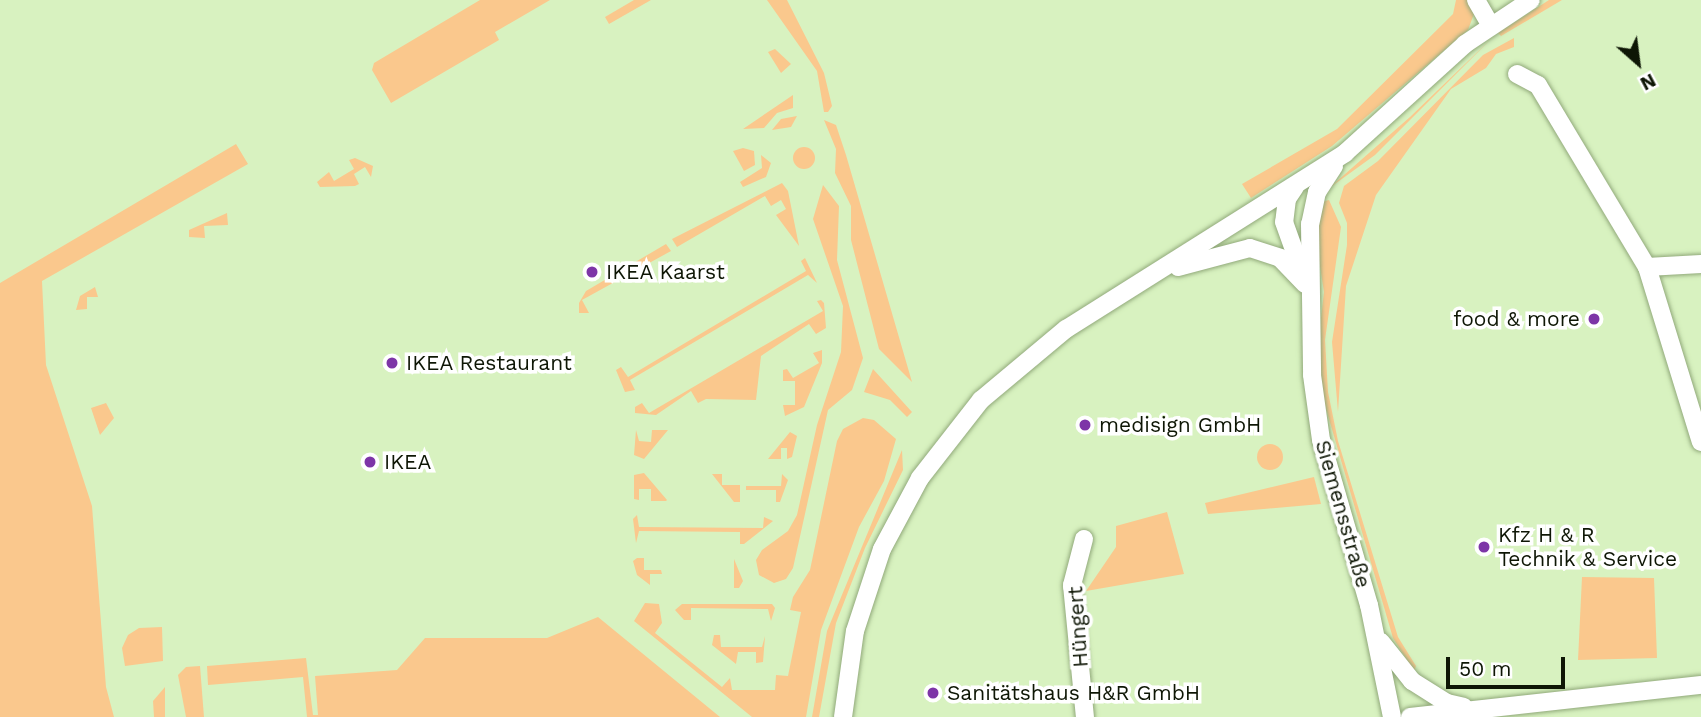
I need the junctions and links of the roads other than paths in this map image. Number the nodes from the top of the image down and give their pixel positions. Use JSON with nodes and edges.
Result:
{"nodes":[{"id":1,"x":1476,"y":0,"type":"edge"},
{"id":2,"x":1531,"y":0,"type":"edge"},
{"id":3,"x":1490,"y":24,"type":"junction"},
{"id":4,"x":1517,"y":74,"type":"dead end"},
{"id":5,"x":1345,"y":153,"type":"junction"},
{"id":6,"x":1297,"y":186,"type":"junction"},
{"id":7,"x":1701,"y":264,"type":"edge"},
{"id":8,"x":1647,"y":267,"type":"junction"},
{"id":9,"x":1145,"y":278,"type":"junction"},
{"id":10,"x":1309,"y":280,"type":"junction"},
{"id":11,"x":1701,"y":442,"type":"edge"},
{"id":12,"x":1084,"y":539,"type":"dead end"},
{"id":13,"x":1377,"y":636,"type":"junction"},
{"id":14,"x":1701,"y":685,"type":"edge"},
{"id":15,"x":1467,"y":713,"type":"edge"},
{"id":16,"x":843,"y":717,"type":"edge"},
{"id":17,"x":1085,"y":717,"type":"edge"},
{"id":18,"x":1392,"y":717,"type":"edge"},
{"id":19,"x":1409,"y":717,"type":"edge"}],
"edges":[{"from":1,"to":3,"type":"street"},
{"from":2,"to":3,"type":"street"},
{"from":3,"to":5,"type":"street"},
{"from":4,"to":8,"type":"street"},
{"from":5,"to":6,"type":"street"},
{"from":5,"to":10,"type":"street","name":"Siemensstraße"},
{"from":6,"to":9,"type":"street"},
{"from":6,"to":10,"type":"street","name":"Siemensstraße"},
{"from":7,"to":8,"type":"street"},
{"from":8,"to":11,"type":"street"},
{"from":9,"to":10,"type":"street"},
{"from":9,"to":16,"type":"street"},
{"from":10,"to":13,"type":"street","name":"Siemensstraße"},
{"from":12,"to":17,"type":"street","name":"Hüngert"},
{"from":13,"to":15,"type":"street"},
{"from":13,"to":18,"type":"street","name":"Siemensstraße"},
{"from":14,"to":15,"type":"street"},
{"from":15,"to":19,"type":"street"}]}
